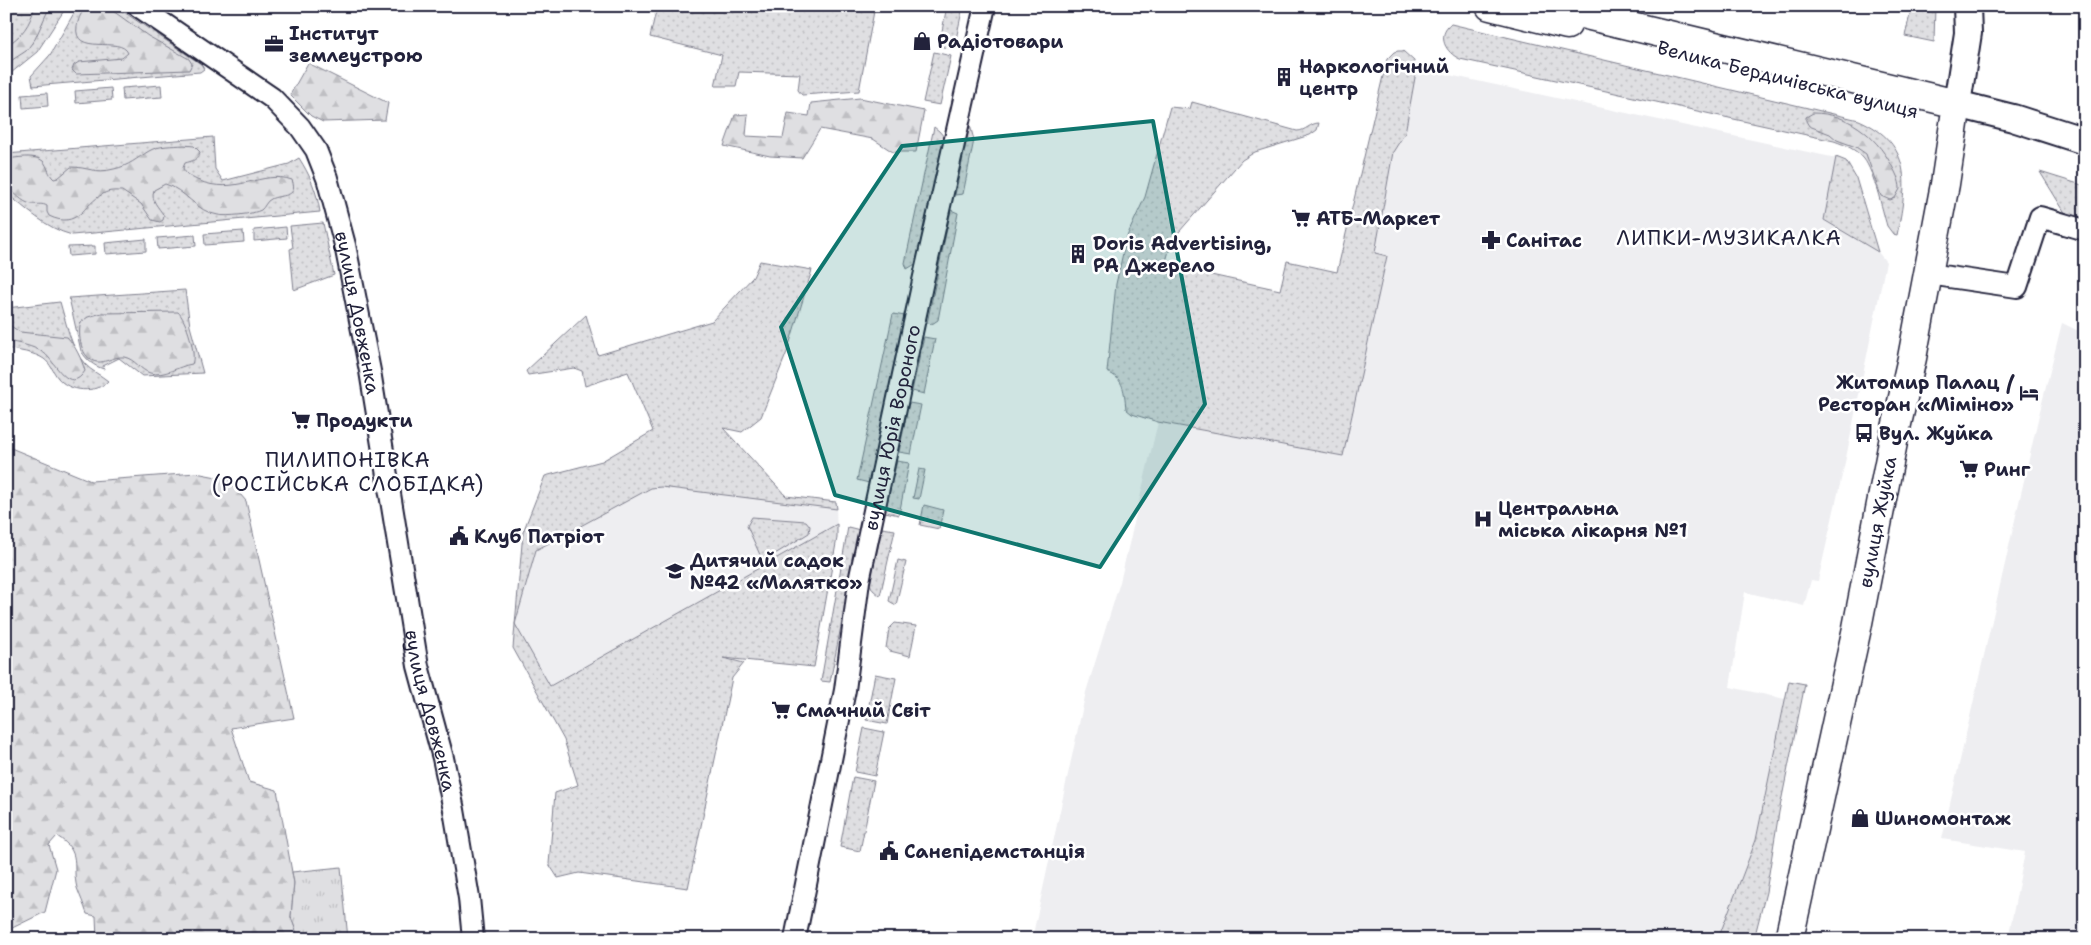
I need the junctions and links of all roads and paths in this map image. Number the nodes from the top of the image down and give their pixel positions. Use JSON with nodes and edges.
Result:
{"nodes":[{"id":1,"x":138,"y":6,"type":"edge"},
{"id":2,"x":985,"y":6,"type":"edge"},
{"id":3,"x":1490,"y":6,"type":"edge"},
{"id":4,"x":1548,"y":6,"type":"edge"},
{"id":5,"x":1966,"y":6,"type":"edge"},
{"id":6,"x":1956,"y":112,"type":"junction"},
{"id":7,"x":2085,"y":141,"type":"edge"},
{"id":8,"x":2085,"y":157,"type":"edge"},
{"id":9,"x":2085,"y":230,"type":"edge"},
{"id":10,"x":1929,"y":274,"type":"junction"},
{"id":11,"x":473,"y":939,"type":"edge"},
{"id":12,"x":795,"y":939,"type":"edge"},
{"id":13,"x":1789,"y":939,"type":"edge"}],
"edges":[{"from":1,"to":11,"type":"street","name":"вулиця Довженка"},
{"from":2,"to":12,"type":"street","name":"вулиця Юрія Вороного"},
{"from":3,"to":6,"type":"highway","name":"Велика Бердичівська вулиця"},
{"from":4,"to":6,"type":"highway","name":"Велика Бердичівська вулиця"},
{"from":5,"to":6,"type":"main road"},
{"from":6,"to":7,"type":"main road","name":"Велика Бердичівська вулиця"},
{"from":6,"to":8,"type":"main road","name":"Велика Бердичівська вулиця"},
{"from":6,"to":10,"type":"highway","name":"вулиця Жуйка"},
{"from":9,"to":10,"type":"street"},
{"from":10,"to":13,"type":"highway","name":"вулиця Жуйка"}]}
